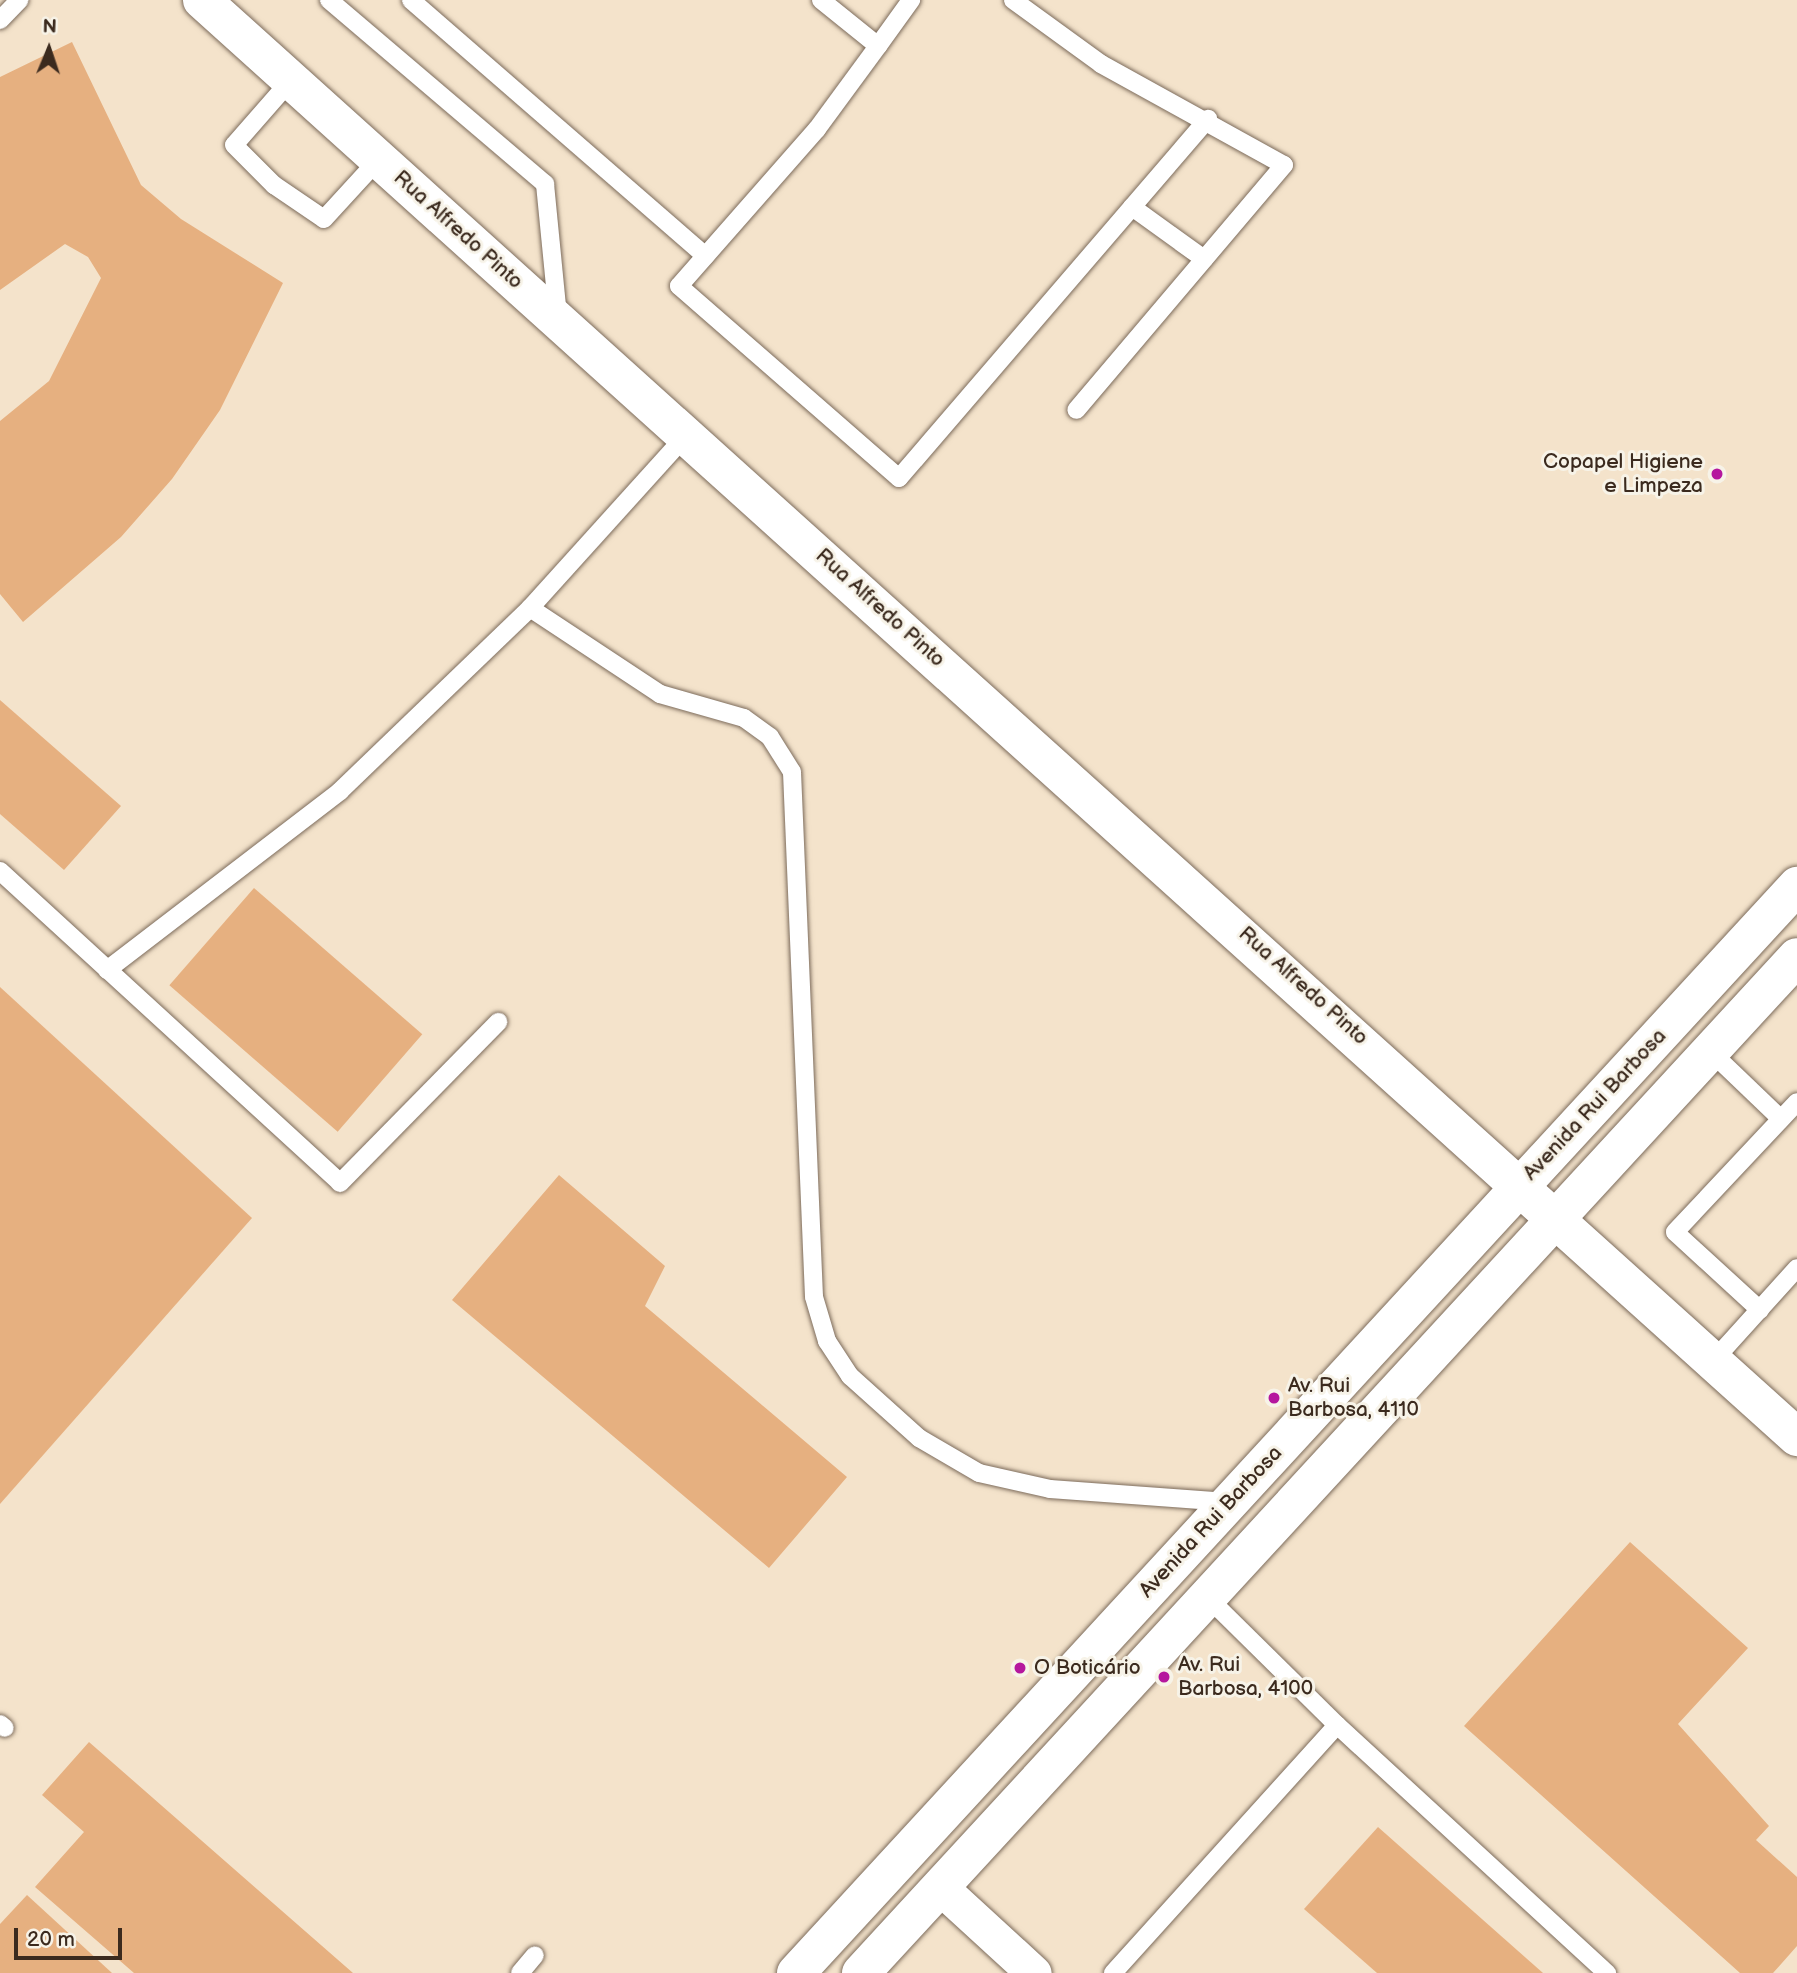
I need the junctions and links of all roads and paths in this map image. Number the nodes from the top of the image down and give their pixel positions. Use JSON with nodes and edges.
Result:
{"nodes":[{"id":1,"x":19,"y":0,"type":"edge"},
{"id":2,"x":202,"y":0,"type":"edge"},
{"id":3,"x":328,"y":0,"type":"edge"},
{"id":4,"x":411,"y":0,"type":"edge"},
{"id":5,"x":821,"y":0,"type":"edge"},
{"id":6,"x":911,"y":0,"type":"edge"},
{"id":7,"x":1013,"y":0,"type":"edge"},
{"id":8,"x":0,"y":20,"type":"edge"},
{"id":9,"x":878,"y":46,"type":"junction"},
{"id":10,"x":290,"y":80,"type":"junction"},
{"id":11,"x":1208,"y":119,"type":"junction"},
{"id":12,"x":379,"y":159,"type":"junction"},
{"id":13,"x":1132,"y":207,"type":"junction"},
{"id":14,"x":705,"y":256,"type":"junction"},
{"id":15,"x":1204,"y":259,"type":"junction"},
{"id":16,"x":558,"y":320,"type":"junction"},
{"id":17,"x":1076,"y":410,"type":"dead end"},
{"id":18,"x":687,"y":434,"type":"junction"},
{"id":19,"x":530,"y":608,"type":"junction"},
{"id":20,"x":0,"y":871,"type":"edge"},
{"id":21,"x":1797,"y":886,"type":"edge"},
{"id":22,"x":1797,"y":957,"type":"edge"},
{"id":23,"x":107,"y":970,"type":"junction"},
{"id":24,"x":498,"y":1022,"type":"dead end"},
{"id":25,"x":1710,"y":1051,"type":"junction"},
{"id":26,"x":1797,"y":1102,"type":"edge"},
{"id":27,"x":1781,"y":1119,"type":"junction"},
{"id":28,"x":1521,"y":1186,"type":"junction"},
{"id":29,"x":1557,"y":1218,"type":"junction"},
{"id":30,"x":1797,"y":1268,"type":"edge"},
{"id":31,"x":1760,"y":1310,"type":"junction"},
{"id":32,"x":1713,"y":1361,"type":"junction"},
{"id":33,"x":1797,"y":1437,"type":"edge"},
{"id":34,"x":1230,"y":1502,"type":"junction"},
{"id":35,"x":1207,"y":1597,"type":"junction"},
{"id":36,"x":1337,"y":1725,"type":"junction"},
{"id":37,"x":940,"y":1888,"type":"junction"},
{"id":38,"x":535,"y":1955,"type":"dead end"},
{"id":39,"x":520,"y":1973,"type":"edge"},
{"id":40,"x":796,"y":1973,"type":"edge"},
{"id":41,"x":861,"y":1973,"type":"edge"},
{"id":42,"x":1034,"y":1973,"type":"edge"},
{"id":43,"x":1113,"y":1973,"type":"edge"},
{"id":44,"x":1607,"y":1973,"type":"edge"}],
"edges":[{"from":1,"to":8,"type":"lane"},
{"from":2,"to":10,"type":"main road","name":"Rua Alfredo Pinto"},
{"from":3,"to":16,"type":"lane"},
{"from":4,"to":14,"type":"lane"},
{"from":5,"to":9,"type":"lane"},
{"from":6,"to":9,"type":"lane"},
{"from":7,"to":11,"type":"lane"},
{"from":9,"to":14,"type":"lane"},
{"from":10,"to":12,"type":"main road","name":"Rua Alfredo Pinto"},
{"from":10,"to":12,"type":"lane"},
{"from":11,"to":13,"type":"lane"},
{"from":11,"to":15,"type":"lane"},
{"from":12,"to":16,"type":"main road","name":"Rua Alfredo Pinto"},
{"from":13,"to":14,"type":"lane"},
{"from":13,"to":15,"type":"lane"},
{"from":15,"to":17,"type":"lane"},
{"from":16,"to":18,"type":"main road","name":"Rua Alfredo Pinto"},
{"from":18,"to":19,"type":"lane"},
{"from":18,"to":28,"type":"main road","name":"Rua Alfredo Pinto"},
{"from":19,"to":23,"type":"lane"},
{"from":19,"to":34,"type":"lane"},
{"from":20,"to":23,"type":"lane"},
{"from":21,"to":28,"type":"main road","name":"Avenida Rui Barbosa"},
{"from":22,"to":25,"type":"main road"},
{"from":23,"to":24,"type":"lane"},
{"from":25,"to":27,"type":"lane"},
{"from":25,"to":29,"type":"main road"},
{"from":26,"to":27,"type":"lane"},
{"from":27,"to":31,"type":"lane"},
{"from":28,"to":29,"type":"main road","name":"Rua Alfredo Pinto"},
{"from":28,"to":34,"type":"main road","name":"Avenida Rui Barbosa"},
{"from":29,"to":32,"type":"main road","name":"Rua Alfredo Pinto"},
{"from":29,"to":35,"type":"main road"},
{"from":30,"to":31,"type":"lane"},
{"from":31,"to":32,"type":"lane"},
{"from":32,"to":33,"type":"main road","name":"Rua Alfredo Pinto"},
{"from":34,"to":40,"type":"main road","name":"Avenida Rui Barbosa"},
{"from":35,"to":36,"type":"lane"},
{"from":35,"to":37,"type":"main road"},
{"from":36,"to":43,"type":"lane"},
{"from":36,"to":44,"type":"lane"},
{"from":37,"to":41,"type":"main road"},
{"from":37,"to":42,"type":"street"},
{"from":38,"to":39,"type":"lane"}]}
